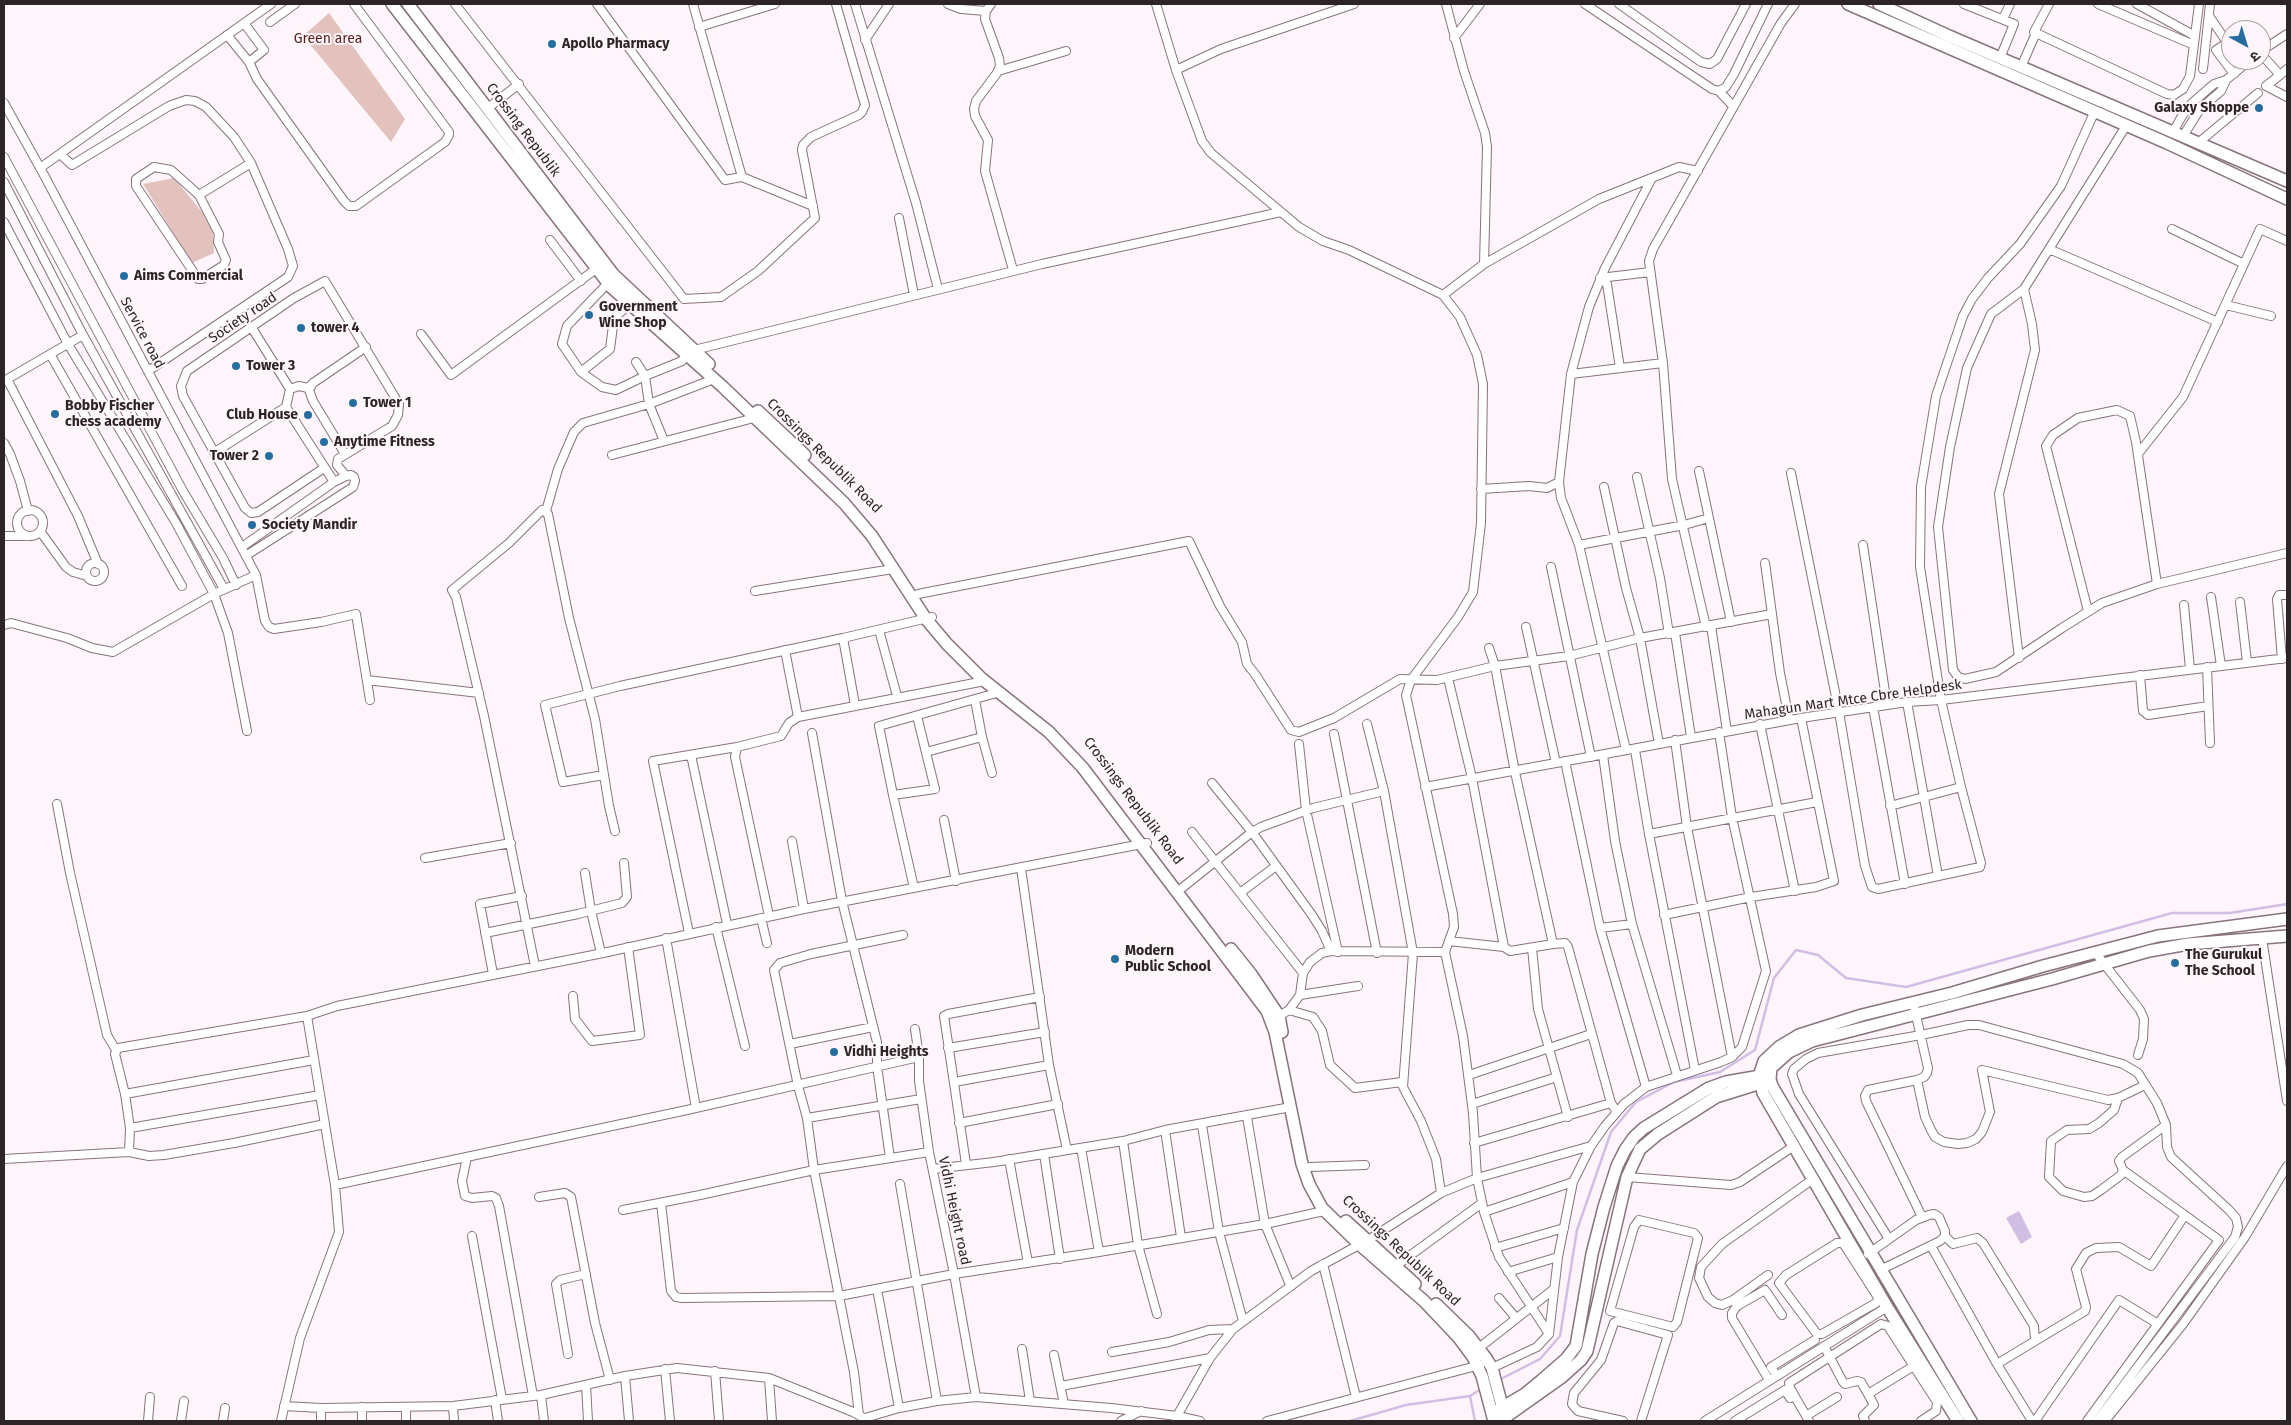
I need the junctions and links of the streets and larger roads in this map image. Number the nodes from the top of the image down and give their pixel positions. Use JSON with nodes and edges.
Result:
{"nodes":[{"id":1,"x":295,"y":4,"type":"edge"},
{"id":2,"x":354,"y":4,"type":"edge"},
{"id":3,"x":392,"y":4,"type":"edge"},
{"id":4,"x":408,"y":4,"type":"edge"},
{"id":5,"x":455,"y":4,"type":"edge"},
{"id":6,"x":596,"y":4,"type":"edge"},
{"id":7,"x":692,"y":4,"type":"edge"},
{"id":8,"x":776,"y":4,"type":"edge"},
{"id":9,"x":836,"y":4,"type":"edge"},
{"id":10,"x":855,"y":4,"type":"edge"},
{"id":11,"x":889,"y":4,"type":"edge"},
{"id":12,"x":948,"y":4,"type":"edge"},
{"id":13,"x":1156,"y":4,"type":"edge"},
{"id":14,"x":1354,"y":4,"type":"edge"},
{"id":15,"x":1446,"y":4,"type":"edge"},
{"id":16,"x":1480,"y":4,"type":"edge"},
{"id":17,"x":1585,"y":4,"type":"edge"},
{"id":18,"x":1619,"y":4,"type":"edge"},
{"id":19,"x":1746,"y":4,"type":"edge"},
{"id":20,"x":1768,"y":4,"type":"edge"},
{"id":21,"x":1795,"y":4,"type":"edge"},
{"id":22,"x":1848,"y":4,"type":"edge"},
{"id":23,"x":1878,"y":4,"type":"edge"},
{"id":24,"x":1964,"y":4,"type":"edge"},
{"id":25,"x":2010,"y":4,"type":"edge"},
{"id":26,"x":2049,"y":4,"type":"edge"},
{"id":27,"x":2098,"y":4,"type":"edge"},
{"id":28,"x":2137,"y":4,"type":"edge"},
{"id":29,"x":2199,"y":4,"type":"edge"},
{"id":30,"x":2210,"y":4,"type":"edge"},
{"id":31,"x":268,"y":6,"type":"edge"},
{"id":32,"x":988,"y":7,"type":"edge"},
{"id":33,"x":2209,"y":16,"type":"junction"},
{"id":34,"x":2003,"y":19,"type":"junction"},
{"id":35,"x":244,"y":23,"type":"junction"},
{"id":36,"x":699,"y":27,"type":"junction"},
{"id":37,"x":2036,"y":33,"type":"junction"},
{"id":38,"x":2221,"y":33,"type":"edge"},
{"id":39,"x":228,"y":34,"type":"junction"},
{"id":40,"x":2287,"y":34,"type":"edge"},
{"id":41,"x":2194,"y":36,"type":"junction"},
{"id":42,"x":1454,"y":38,"type":"junction"},
{"id":43,"x":865,"y":40,"type":"junction"},
{"id":44,"x":2194,"y":45,"type":"junction"},
{"id":45,"x":2271,"y":46,"type":"edge"},
{"id":46,"x":2221,"y":48,"type":"edge"},
{"id":47,"x":1066,"y":51,"type":"dead end"},
{"id":48,"x":2221,"y":57,"type":"edge"},
{"id":49,"x":2000,"y":58,"type":"junction"},
{"id":50,"x":249,"y":62,"type":"junction"},
{"id":51,"x":2271,"y":65,"type":"edge"},
{"id":52,"x":2021,"y":67,"type":"junction"},
{"id":53,"x":2203,"y":69,"type":"dead end"},
{"id":54,"x":2287,"y":69,"type":"edge"},
{"id":55,"x":1176,"y":70,"type":"junction"},
{"id":56,"x":2231,"y":70,"type":"edge"},
{"id":57,"x":2238,"y":70,"type":"edge"},
{"id":58,"x":998,"y":71,"type":"junction"},
{"id":59,"x":2234,"y":74,"type":"junction"},
{"id":60,"x":2280,"y":75,"type":"junction"},
{"id":61,"x":519,"y":84,"type":"junction"},
{"id":62,"x":1719,"y":91,"type":"junction"},
{"id":63,"x":2258,"y":93,"type":"dead end"},
{"id":64,"x":2287,"y":97,"type":"edge"},
{"id":65,"x":4,"y":103,"type":"edge"},
{"id":66,"x":1734,"y":106,"type":"junction"},
{"id":67,"x":488,"y":108,"type":"junction"},
{"id":68,"x":2094,"y":113,"type":"junction"},
{"id":69,"x":2126,"y":126,"type":"junction"},
{"id":70,"x":2178,"y":134,"type":"junction"},
{"id":71,"x":2198,"y":143,"type":"junction"},
{"id":72,"x":60,"y":154,"type":"junction"},
{"id":73,"x":4,"y":157,"type":"edge"},
{"id":74,"x":251,"y":163,"type":"junction"},
{"id":75,"x":40,"y":168,"type":"junction"},
{"id":76,"x":1698,"y":171,"type":"junction"},
{"id":77,"x":742,"y":177,"type":"junction"},
{"id":78,"x":1652,"y":178,"type":"junction"},
{"id":79,"x":2287,"y":181,"type":"edge"},
{"id":80,"x":4,"y":182,"type":"edge"},
{"id":81,"x":199,"y":195,"type":"junction"},
{"id":82,"x":2287,"y":199,"type":"edge"},
{"id":83,"x":813,"y":206,"type":"junction"},
{"id":84,"x":1281,"y":212,"type":"junction"},
{"id":85,"x":899,"y":218,"type":"dead end"},
{"id":86,"x":4,"y":222,"type":"edge"},
{"id":87,"x":2172,"y":229,"type":"dead end"},
{"id":88,"x":550,"y":240,"type":"dead end"},
{"id":89,"x":2287,"y":241,"type":"edge"},
{"id":90,"x":2049,"y":249,"type":"junction"},
{"id":91,"x":1484,"y":264,"type":"junction"},
{"id":92,"x":2244,"y":264,"type":"junction"},
{"id":93,"x":1013,"y":270,"type":"junction"},
{"id":94,"x":1650,"y":272,"type":"junction"},
{"id":95,"x":605,"y":274,"type":"junction"},
{"id":96,"x":1600,"y":278,"type":"junction"},
{"id":97,"x":581,"y":280,"type":"junction"},
{"id":98,"x":938,"y":289,"type":"junction"},
{"id":99,"x":2024,"y":289,"type":"junction"},
{"id":100,"x":914,"y":295,"type":"junction"},
{"id":101,"x":1444,"y":295,"type":"junction"},
{"id":102,"x":630,"y":304,"type":"junction"},
{"id":103,"x":2226,"y":304,"type":"junction"},
{"id":104,"x":2270,"y":316,"type":"dead end"},
{"id":105,"x":2218,"y":322,"type":"junction"},
{"id":106,"x":252,"y":328,"type":"junction"},
{"id":107,"x":421,"y":334,"type":"dead end"},
{"id":108,"x":83,"y":335,"type":"junction"},
{"id":109,"x":68,"y":344,"type":"junction"},
{"id":110,"x":366,"y":347,"type":"junction"},
{"id":111,"x":690,"y":352,"type":"junction"},
{"id":112,"x":50,"y":354,"type":"junction"},
{"id":113,"x":636,"y":362,"type":"dead end"},
{"id":114,"x":1663,"y":363,"type":"junction"},
{"id":115,"x":1620,"y":368,"type":"junction"},
{"id":116,"x":148,"y":371,"type":"junction"},
{"id":117,"x":581,"y":372,"type":"junction"},
{"id":118,"x":1571,"y":374,"type":"junction"},
{"id":119,"x":645,"y":376,"type":"junction"},
{"id":120,"x":714,"y":379,"type":"junction"},
{"id":121,"x":5,"y":380,"type":"edge"},
{"id":122,"x":313,"y":383,"type":"junction"},
{"id":123,"x":290,"y":389,"type":"junction"},
{"id":124,"x":649,"y":404,"type":"junction"},
{"id":125,"x":286,"y":407,"type":"junction"},
{"id":126,"x":754,"y":418,"type":"junction"},
{"id":127,"x":664,"y":442,"type":"junction"},
{"id":128,"x":4,"y":443,"type":"edge"},
{"id":129,"x":215,"y":452,"type":"junction"},
{"id":130,"x":345,"y":454,"type":"junction"},
{"id":131,"x":2138,"y":454,"type":"junction"},
{"id":132,"x":612,"y":455,"type":"dead end"},
{"id":133,"x":324,"y":468,"type":"junction"},
{"id":134,"x":1699,"y":471,"type":"dead end"},
{"id":135,"x":1790,"y":473,"type":"dead end"},
{"id":136,"x":346,"y":476,"type":"junction"},
{"id":137,"x":1637,"y":477,"type":"dead end"},
{"id":138,"x":334,"y":482,"type":"junction"},
{"id":139,"x":1558,"y":482,"type":"junction"},
{"id":140,"x":1604,"y":487,"type":"dead end"},
{"id":141,"x":1481,"y":490,"type":"junction"},
{"id":142,"x":28,"y":511,"type":"junction"},
{"id":143,"x":546,"y":511,"type":"junction"},
{"id":144,"x":1709,"y":518,"type":"junction"},
{"id":145,"x":1684,"y":526,"type":"junction"},
{"id":146,"x":40,"y":530,"type":"junction"},
{"id":147,"x":1649,"y":533,"type":"junction"},
{"id":148,"x":4,"y":536,"type":"edge"},
{"id":149,"x":25,"y":536,"type":"junction"},
{"id":150,"x":1615,"y":537,"type":"junction"},
{"id":151,"x":1579,"y":545,"type":"junction"},
{"id":152,"x":1863,"y":545,"type":"dead end"},
{"id":153,"x":242,"y":547,"type":"junction"},
{"id":154,"x":2287,"y":553,"type":"edge"},
{"id":155,"x":247,"y":555,"type":"junction"},
{"id":156,"x":1765,"y":563,"type":"dead end"},
{"id":157,"x":98,"y":564,"type":"junction"},
{"id":158,"x":1551,"y":567,"type":"dead end"},
{"id":159,"x":893,"y":569,"type":"junction"},
{"id":160,"x":256,"y":575,"type":"junction"},
{"id":161,"x":87,"y":576,"type":"junction"},
{"id":162,"x":2157,"y":584,"type":"junction"},
{"id":163,"x":236,"y":585,"type":"junction"},
{"id":164,"x":182,"y":586,"type":"dead end"},
{"id":165,"x":224,"y":589,"type":"junction"},
{"id":166,"x":755,"y":591,"type":"dead end"},
{"id":167,"x":214,"y":594,"type":"junction"},
{"id":168,"x":918,"y":594,"type":"junction"},
{"id":169,"x":2287,"y":595,"type":"edge"},
{"id":170,"x":2211,"y":597,"type":"dead end"},
{"id":171,"x":2240,"y":602,"type":"dead end"},
{"id":172,"x":2184,"y":605,"type":"dead end"},
{"id":173,"x":2088,"y":611,"type":"junction"},
{"id":174,"x":1772,"y":614,"type":"junction"},
{"id":175,"x":929,"y":618,"type":"junction"},
{"id":176,"x":1731,"y":622,"type":"junction"},
{"id":177,"x":4,"y":625,"type":"edge"},
{"id":178,"x":1526,"y":627,"type":"dead end"},
{"id":179,"x":1708,"y":627,"type":"junction"},
{"id":180,"x":879,"y":630,"type":"junction"},
{"id":181,"x":1672,"y":633,"type":"junction"},
{"id":182,"x":843,"y":638,"type":"junction"},
{"id":183,"x":1640,"y":638,"type":"junction"},
{"id":184,"x":1603,"y":646,"type":"junction"},
{"id":185,"x":1489,"y":648,"type":"dead end"},
{"id":186,"x":785,"y":650,"type":"junction"},
{"id":187,"x":1569,"y":656,"type":"junction"},
{"id":188,"x":2019,"y":658,"type":"junction"},
{"id":189,"x":2285,"y":658,"type":"edge"},
{"id":190,"x":1534,"y":661,"type":"junction"},
{"id":191,"x":2247,"y":662,"type":"junction"},
{"id":192,"x":1495,"y":666,"type":"junction"},
{"id":193,"x":2221,"y":666,"type":"junction"},
{"id":194,"x":2206,"y":667,"type":"junction"},
{"id":195,"x":2190,"y":669,"type":"junction"},
{"id":196,"x":2140,"y":675,"type":"junction"},
{"id":197,"x":1448,"y":678,"type":"junction"},
{"id":198,"x":366,"y":680,"type":"junction"},
{"id":199,"x":1411,"y":680,"type":"junction"},
{"id":200,"x":985,"y":681,"type":"junction"},
{"id":201,"x":1000,"y":692,"type":"junction"},
{"id":202,"x":479,"y":693,"type":"junction"},
{"id":203,"x":589,"y":695,"type":"junction"},
{"id":204,"x":897,"y":696,"type":"junction"},
{"id":205,"x":370,"y":700,"type":"dead end"},
{"id":206,"x":975,"y":700,"type":"junction"},
{"id":207,"x":1941,"y":700,"type":"junction"},
{"id":208,"x":1907,"y":702,"type":"junction"},
{"id":209,"x":855,"y":705,"type":"junction"},
{"id":210,"x":1888,"y":705,"type":"junction"},
{"id":211,"x":2208,"y":706,"type":"junction"},
{"id":212,"x":1873,"y":707,"type":"junction"},
{"id":213,"x":1839,"y":712,"type":"junction"},
{"id":214,"x":917,"y":716,"type":"junction"},
{"id":215,"x":798,"y":717,"type":"junction"},
{"id":216,"x":1801,"y":718,"type":"junction"},
{"id":217,"x":1789,"y":719,"type":"junction"},
{"id":218,"x":1367,"y":724,"type":"dead end"},
{"id":219,"x":1760,"y":724,"type":"junction"},
{"id":220,"x":247,"y":731,"type":"dead end"},
{"id":221,"x":1723,"y":732,"type":"junction"},
{"id":222,"x":812,"y":733,"type":"dead end"},
{"id":223,"x":1334,"y":734,"type":"dead end"},
{"id":224,"x":982,"y":737,"type":"junction"},
{"id":225,"x":1691,"y":738,"type":"junction"},
{"id":226,"x":1675,"y":740,"type":"junction"},
{"id":227,"x":2210,"y":743,"type":"dead end"},
{"id":228,"x":1298,"y":744,"type":"dead end"},
{"id":229,"x":1659,"y":744,"type":"junction"},
{"id":230,"x":737,"y":747,"type":"junction"},
{"id":231,"x":1626,"y":750,"type":"junction"},
{"id":232,"x":1635,"y":750,"type":"junction"},
{"id":233,"x":926,"y":752,"type":"junction"},
{"id":234,"x":691,"y":755,"type":"junction"},
{"id":235,"x":1603,"y":755,"type":"junction"},
{"id":236,"x":1591,"y":757,"type":"junction"},
{"id":237,"x":1565,"y":761,"type":"junction"},
{"id":238,"x":1556,"y":763,"type":"junction"},
{"id":239,"x":1515,"y":772,"type":"junction"},
{"id":240,"x":992,"y":773,"type":"dead end"},
{"id":241,"x":604,"y":775,"type":"junction"},
{"id":242,"x":1472,"y":778,"type":"junction"},
{"id":243,"x":1212,"y":783,"type":"dead end"},
{"id":244,"x":1425,"y":787,"type":"junction"},
{"id":245,"x":1961,"y":787,"type":"junction"},
{"id":246,"x":1384,"y":791,"type":"junction"},
{"id":247,"x":893,"y":795,"type":"junction"},
{"id":248,"x":1925,"y":796,"type":"junction"},
{"id":249,"x":1346,"y":798,"type":"junction"},
{"id":250,"x":1817,"y":802,"type":"junction"},
{"id":251,"x":57,"y":804,"type":"dead end"},
{"id":252,"x":1890,"y":806,"type":"junction"},
{"id":253,"x":1778,"y":808,"type":"junction"},
{"id":254,"x":1306,"y":810,"type":"junction"},
{"id":255,"x":1732,"y":817,"type":"junction"},
{"id":256,"x":944,"y":820,"type":"dead end"},
{"id":257,"x":1688,"y":827,"type":"junction"},
{"id":258,"x":615,"y":831,"type":"dead end"},
{"id":259,"x":1192,"y":832,"type":"dead end"},
{"id":260,"x":1252,"y":832,"type":"junction"},
{"id":261,"x":1648,"y":834,"type":"junction"},
{"id":262,"x":792,"y":841,"type":"dead end"},
{"id":263,"x":511,"y":843,"type":"junction"},
{"id":264,"x":1144,"y":844,"type":"junction"},
{"id":265,"x":425,"y":858,"type":"dead end"},
{"id":266,"x":1215,"y":861,"type":"junction"},
{"id":267,"x":624,"y":863,"type":"dead end"},
{"id":268,"x":1276,"y":866,"type":"junction"},
{"id":269,"x":1021,"y":868,"type":"junction"},
{"id":270,"x":585,"y":873,"type":"dead end"},
{"id":271,"x":1938,"y":876,"type":"junction"},
{"id":272,"x":956,"y":881,"type":"junction"},
{"id":273,"x":1905,"y":884,"type":"junction"},
{"id":274,"x":914,"y":888,"type":"junction"},
{"id":275,"x":1182,"y":888,"type":"junction"},
{"id":276,"x":1795,"y":891,"type":"junction"},
{"id":277,"x":1240,"y":893,"type":"junction"},
{"id":278,"x":522,"y":896,"type":"junction"},
{"id":279,"x":1751,"y":897,"type":"junction"},
{"id":280,"x":842,"y":902,"type":"junction"},
{"id":281,"x":1703,"y":908,"type":"junction"},
{"id":282,"x":804,"y":909,"type":"junction"},
{"id":283,"x":591,"y":911,"type":"junction"},
{"id":284,"x":1664,"y":916,"type":"junction"},
{"id":285,"x":765,"y":917,"type":"junction"},
{"id":286,"x":2287,"y":919,"type":"edge"},
{"id":287,"x":727,"y":924,"type":"junction"},
{"id":288,"x":1632,"y":924,"type":"junction"},
{"id":289,"x":527,"y":925,"type":"junction"},
{"id":290,"x":716,"y":927,"type":"junction"},
{"id":291,"x":1600,"y":928,"type":"junction"},
{"id":292,"x":485,"y":933,"type":"junction"},
{"id":293,"x":689,"y":933,"type":"junction"},
{"id":294,"x":903,"y":934,"type":"dead end"},
{"id":295,"x":2287,"y":936,"type":"edge"},
{"id":296,"x":666,"y":938,"type":"junction"},
{"id":297,"x":2262,"y":938,"type":"junction"},
{"id":298,"x":1449,"y":941,"type":"junction"},
{"id":299,"x":767,"y":943,"type":"dead end"},
{"id":300,"x":1552,"y":944,"type":"junction"},
{"id":301,"x":852,"y":945,"type":"junction"},
{"id":302,"x":628,"y":947,"type":"junction"},
{"id":303,"x":1504,"y":947,"type":"junction"},
{"id":304,"x":1532,"y":948,"type":"junction"},
{"id":305,"x":1335,"y":952,"type":"junction"},
{"id":306,"x":1445,"y":952,"type":"junction"},
{"id":307,"x":2095,"y":952,"type":"junction"},
{"id":308,"x":601,"y":953,"type":"junction"},
{"id":309,"x":1377,"y":953,"type":"junction"},
{"id":310,"x":1414,"y":953,"type":"junction"},
{"id":311,"x":2103,"y":964,"type":"junction"},
{"id":312,"x":535,"y":966,"type":"junction"},
{"id":313,"x":1303,"y":973,"type":"junction"},
{"id":314,"x":492,"y":974,"type":"junction"},
{"id":315,"x":1358,"y":986,"type":"dead end"},
{"id":316,"x":1300,"y":995,"type":"junction"},
{"id":317,"x":572,"y":996,"type":"dead end"},
{"id":318,"x":1040,"y":997,"type":"junction"},
{"id":319,"x":1915,"y":1007,"type":"junction"},
{"id":320,"x":1284,"y":1013,"type":"junction"},
{"id":321,"x":307,"y":1016,"type":"junction"},
{"id":322,"x":873,"y":1027,"type":"junction"},
{"id":323,"x":915,"y":1029,"type":"dead end"},
{"id":324,"x":1044,"y":1032,"type":"junction"},
{"id":325,"x":1591,"y":1034,"type":"junction"},
{"id":326,"x":1921,"y":1035,"type":"junction"},
{"id":327,"x":790,"y":1044,"type":"junction"},
{"id":328,"x":745,"y":1046,"type":"dead end"},
{"id":329,"x":948,"y":1048,"type":"junction"},
{"id":330,"x":1549,"y":1048,"type":"junction"},
{"id":331,"x":116,"y":1050,"type":"junction"},
{"id":332,"x":2138,"y":1055,"type":"dead end"},
{"id":333,"x":919,"y":1057,"type":"junction"},
{"id":334,"x":1732,"y":1057,"type":"junction"},
{"id":335,"x":314,"y":1060,"type":"junction"},
{"id":336,"x":1049,"y":1065,"type":"junction"},
{"id":337,"x":877,"y":1066,"type":"junction"},
{"id":338,"x":1695,"y":1070,"type":"junction"},
{"id":339,"x":1468,"y":1075,"type":"junction"},
{"id":340,"x":1677,"y":1075,"type":"junction"},
{"id":341,"x":1557,"y":1077,"type":"junction"},
{"id":342,"x":1764,"y":1078,"type":"junction"},
{"id":343,"x":1917,"y":1080,"type":"junction"},
{"id":344,"x":954,"y":1082,"type":"junction"},
{"id":345,"x":1402,"y":1082,"type":"junction"},
{"id":346,"x":2145,"y":1084,"type":"junction"},
{"id":347,"x":798,"y":1086,"type":"junction"},
{"id":348,"x":1646,"y":1087,"type":"junction"},
{"id":349,"x":125,"y":1094,"type":"junction"},
{"id":350,"x":320,"y":1095,"type":"junction"},
{"id":351,"x":2118,"y":1098,"type":"junction"},
{"id":352,"x":921,"y":1099,"type":"junction"},
{"id":353,"x":2287,"y":1101,"type":"edge"},
{"id":354,"x":1611,"y":1103,"type":"junction"},
{"id":355,"x":1058,"y":1104,"type":"junction"},
{"id":356,"x":1472,"y":1104,"type":"junction"},
{"id":357,"x":883,"y":1106,"type":"junction"},
{"id":358,"x":1291,"y":1107,"type":"junction"},
{"id":359,"x":696,"y":1108,"type":"junction"},
{"id":360,"x":1617,"y":1112,"type":"junction"},
{"id":361,"x":1247,"y":1116,"type":"junction"},
{"id":362,"x":1568,"y":1117,"type":"junction"},
{"id":363,"x":807,"y":1118,"type":"junction"},
{"id":364,"x":959,"y":1123,"type":"junction"},
{"id":365,"x":325,"y":1124,"type":"junction"},
{"id":366,"x":1202,"y":1124,"type":"junction"},
{"id":367,"x":2166,"y":1125,"type":"junction"},
{"id":368,"x":130,"y":1128,"type":"junction"},
{"id":369,"x":1165,"y":1130,"type":"junction"},
{"id":370,"x":1123,"y":1141,"type":"junction"},
{"id":371,"x":1474,"y":1143,"type":"junction"},
{"id":372,"x":1591,"y":1146,"type":"junction"},
{"id":373,"x":1794,"y":1146,"type":"junction"},
{"id":374,"x":1081,"y":1148,"type":"junction"},
{"id":375,"x":1067,"y":1150,"type":"junction"},
{"id":376,"x":129,"y":1152,"type":"junction"},
{"id":377,"x":929,"y":1152,"type":"junction"},
{"id":378,"x":1044,"y":1154,"type":"junction"},
{"id":379,"x":467,"y":1157,"type":"junction"},
{"id":380,"x":890,"y":1158,"type":"junction"},
{"id":381,"x":4,"y":1159,"type":"edge"},
{"id":382,"x":1009,"y":1159,"type":"junction"},
{"id":383,"x":966,"y":1164,"type":"junction"},
{"id":384,"x":1365,"y":1165,"type":"dead end"},
{"id":385,"x":2287,"y":1166,"type":"edge"},
{"id":386,"x":1310,"y":1167,"type":"junction"},
{"id":387,"x":933,"y":1169,"type":"junction"},
{"id":388,"x":814,"y":1170,"type":"junction"},
{"id":389,"x":2123,"y":1170,"type":"junction"},
{"id":390,"x":1627,"y":1177,"type":"junction"},
{"id":391,"x":1477,"y":1178,"type":"junction"},
{"id":392,"x":1813,"y":1179,"type":"junction"},
{"id":393,"x":1574,"y":1182,"type":"junction"},
{"id":394,"x":900,"y":1184,"type":"dead end"},
{"id":395,"x":335,"y":1185,"type":"junction"},
{"id":396,"x":1441,"y":1193,"type":"junction"},
{"id":397,"x":538,"y":1197,"type":"dead end"},
{"id":398,"x":661,"y":1203,"type":"junction"},
{"id":399,"x":1482,"y":1203,"type":"junction"},
{"id":400,"x":623,"y":1210,"type":"dead end"},
{"id":401,"x":1324,"y":1211,"type":"junction"},
{"id":402,"x":1484,"y":1212,"type":"junction"},
{"id":403,"x":2186,"y":1215,"type":"junction"},
{"id":404,"x":1922,"y":1217,"type":"junction"},
{"id":405,"x":1265,"y":1224,"type":"junction"},
{"id":406,"x":1564,"y":1228,"type":"junction"},
{"id":407,"x":1219,"y":1232,"type":"junction"},
{"id":408,"x":472,"y":1236,"type":"dead end"},
{"id":409,"x":1945,"y":1236,"type":"junction"},
{"id":410,"x":1181,"y":1237,"type":"junction"},
{"id":411,"x":1889,"y":1238,"type":"junction"},
{"id":412,"x":1364,"y":1243,"type":"junction"},
{"id":413,"x":1138,"y":1245,"type":"junction"},
{"id":414,"x":1931,"y":1246,"type":"junction"},
{"id":415,"x":1495,"y":1248,"type":"junction"},
{"id":416,"x":1609,"y":1248,"type":"junction"},
{"id":417,"x":1099,"y":1252,"type":"junction"},
{"id":418,"x":1626,"y":1254,"type":"junction"},
{"id":419,"x":1558,"y":1257,"type":"junction"},
{"id":420,"x":1862,"y":1258,"type":"junction"},
{"id":421,"x":1060,"y":1259,"type":"junction"},
{"id":422,"x":1028,"y":1263,"type":"junction"},
{"id":423,"x":1322,"y":1264,"type":"junction"},
{"id":424,"x":1393,"y":1268,"type":"junction"},
{"id":425,"x":1880,"y":1270,"type":"junction"},
{"id":426,"x":1508,"y":1272,"type":"junction"},
{"id":427,"x":586,"y":1274,"type":"junction"},
{"id":428,"x":954,"y":1274,"type":"junction"},
{"id":429,"x":1768,"y":1275,"type":"dead end"},
{"id":430,"x":916,"y":1282,"type":"junction"},
{"id":431,"x":1602,"y":1284,"type":"junction"},
{"id":432,"x":1290,"y":1285,"type":"junction"},
{"id":433,"x":877,"y":1288,"type":"junction"},
{"id":434,"x":1616,"y":1288,"type":"junction"},
{"id":435,"x":1554,"y":1289,"type":"junction"},
{"id":436,"x":839,"y":1296,"type":"junction"},
{"id":437,"x":1499,"y":1298,"type":"dead end"},
{"id":438,"x":1530,"y":1306,"type":"junction"},
{"id":439,"x":1887,"y":1306,"type":"junction"},
{"id":440,"x":1157,"y":1314,"type":"dead end"},
{"id":441,"x":1782,"y":1315,"type":"dead end"},
{"id":442,"x":1516,"y":1318,"type":"junction"},
{"id":443,"x":1243,"y":1321,"type":"junction"},
{"id":444,"x":2158,"y":1324,"type":"junction"},
{"id":445,"x":1233,"y":1329,"type":"junction"},
{"id":446,"x":1829,"y":1330,"type":"junction"},
{"id":447,"x":1550,"y":1334,"type":"junction"},
{"id":448,"x":1835,"y":1339,"type":"junction"},
{"id":449,"x":1815,"y":1340,"type":"dead end"},
{"id":450,"x":2035,"y":1341,"type":"junction"},
{"id":451,"x":1824,"y":1346,"type":"junction"},
{"id":452,"x":1022,"y":1349,"type":"dead end"},
{"id":453,"x":1475,"y":1351,"type":"junction"},
{"id":454,"x":1587,"y":1351,"type":"junction"},
{"id":455,"x":1816,"y":1351,"type":"junction"},
{"id":456,"x":1112,"y":1352,"type":"dead end"},
{"id":457,"x":568,"y":1354,"type":"dead end"},
{"id":458,"x":1054,"y":1355,"type":"dead end"},
{"id":459,"x":1210,"y":1358,"type":"junction"},
{"id":460,"x":1602,"y":1360,"type":"junction"},
{"id":461,"x":1827,"y":1360,"type":"junction"},
{"id":462,"x":1917,"y":1364,"type":"junction"},
{"id":463,"x":1997,"y":1364,"type":"junction"},
{"id":464,"x":665,"y":1369,"type":"junction"},
{"id":465,"x":1487,"y":1369,"type":"junction"},
{"id":466,"x":1767,"y":1369,"type":"junction"},
{"id":467,"x":715,"y":1371,"type":"junction"},
{"id":468,"x":625,"y":1376,"type":"junction"},
{"id":469,"x":1777,"y":1376,"type":"junction"},
{"id":470,"x":769,"y":1378,"type":"junction"},
{"id":471,"x":610,"y":1380,"type":"junction"},
{"id":472,"x":1770,"y":1380,"type":"junction"},
{"id":473,"x":586,"y":1385,"type":"junction"},
{"id":474,"x":1061,"y":1386,"type":"junction"},
{"id":475,"x":1868,"y":1394,"type":"junction"},
{"id":476,"x":537,"y":1395,"type":"junction"},
{"id":477,"x":150,"y":1397,"type":"dead end"},
{"id":478,"x":976,"y":1397,"type":"junction"},
{"id":479,"x":1356,"y":1397,"type":"junction"},
{"id":480,"x":1837,"y":1397,"type":"dead end"},
{"id":481,"x":499,"y":1400,"type":"junction"},
{"id":482,"x":184,"y":1401,"type":"dead end"},
{"id":483,"x":937,"y":1401,"type":"junction"},
{"id":484,"x":1030,"y":1401,"type":"junction"},
{"id":485,"x":1064,"y":1404,"type":"junction"},
{"id":486,"x":284,"y":1406,"type":"junction"},
{"id":487,"x":453,"y":1406,"type":"junction"},
{"id":488,"x":362,"y":1407,"type":"junction"},
{"id":489,"x":406,"y":1407,"type":"junction"},
{"id":490,"x":225,"y":1408,"type":"dead end"},
{"id":491,"x":321,"y":1408,"type":"junction"},
{"id":492,"x":899,"y":1408,"type":"junction"},
{"id":493,"x":1141,"y":1411,"type":"junction"},
{"id":494,"x":1499,"y":1413,"type":"edge"},
{"id":495,"x":864,"y":1418,"type":"edge"},
{"id":496,"x":1176,"y":1419,"type":"edge"},
{"id":497,"x":1806,"y":1419,"type":"edge"},
{"id":498,"x":148,"y":1421,"type":"edge"},
{"id":499,"x":181,"y":1421,"type":"edge"},
{"id":500,"x":223,"y":1421,"type":"edge"},
{"id":501,"x":281,"y":1421,"type":"edge"},
{"id":502,"x":322,"y":1421,"type":"edge"},
{"id":503,"x":362,"y":1421,"type":"edge"},
{"id":504,"x":406,"y":1421,"type":"edge"},
{"id":505,"x":454,"y":1421,"type":"edge"},
{"id":506,"x":498,"y":1421,"type":"edge"},
{"id":507,"x":544,"y":1421,"type":"edge"},
{"id":508,"x":588,"y":1421,"type":"edge"},
{"id":509,"x":629,"y":1421,"type":"edge"},
{"id":510,"x":670,"y":1421,"type":"edge"},
{"id":511,"x":719,"y":1421,"type":"edge"},
{"id":512,"x":772,"y":1421,"type":"edge"},
{"id":513,"x":1121,"y":1421,"type":"edge"},
{"id":514,"x":1200,"y":1421,"type":"edge"},
{"id":515,"x":1267,"y":1421,"type":"edge"},
{"id":516,"x":1622,"y":1421,"type":"edge"},
{"id":517,"x":1641,"y":1421,"type":"edge"},
{"id":518,"x":1705,"y":1421,"type":"edge"},
{"id":519,"x":1735,"y":1421,"type":"edge"},
{"id":520,"x":1865,"y":1421,"type":"edge"},
{"id":521,"x":1921,"y":1421,"type":"edge"},
{"id":522,"x":1958,"y":1421,"type":"edge"},
{"id":523,"x":1971,"y":1421,"type":"edge"},
{"id":524,"x":2034,"y":1421,"type":"edge"},
{"id":525,"x":2087,"y":1421,"type":"edge"},
{"id":526,"x":2097,"y":1421,"type":"edge"},
{"id":527,"x":2105,"y":1421,"type":"edge"}],
"edges":[{"from":1,"to":31,"type":"street"},
{"from":2,"to":50,"type":"street"},
{"from":3,"to":95,"type":"street"},
{"from":4,"to":67,"type":"street","name":"Crossing Republik"},
{"from":5,"to":61,"type":"street"},
{"from":6,"to":77,"type":"street"},
{"from":7,"to":36,"type":"street"},
{"from":8,"to":36,"type":"street"},
{"from":9,"to":83,"type":"street"},
{"from":10,"to":43,"type":"street"},
{"from":11,"to":43,"type":"street"},
{"from":12,"to":32,"type":"street"},
{"from":13,"to":55,"type":"street"},
{"from":14,"to":55,"type":"street"},
{"from":15,"to":42,"type":"street"},
{"from":16,"to":42,"type":"street"},
{"from":17,"to":62,"type":"street"},
{"from":18,"to":19,"type":"street"},
{"from":20,"to":62,"type":"street"},
{"from":21,"to":66,"type":"street"},
{"from":22,"to":68,"type":"street"},
{"from":23,"to":49,"type":"street"},
{"from":24,"to":34,"type":"street"},
{"from":25,"to":34,"type":"street"},
{"from":26,"to":37,"type":"street"},
{"from":27,"to":44,"type":"street"},
{"from":28,"to":41,"type":"street"},
{"from":29,"to":41,"type":"street"},
{"from":30,"to":33,"type":"street"},
{"from":31,"to":35,"type":"street"},
{"from":32,"to":58,"type":"street"},
{"from":33,"to":38,"type":"street"},
{"from":33,"to":53,"type":"street"},
{"from":34,"to":49,"type":"street"},
{"from":35,"to":39,"type":"street"},
{"from":35,"to":50,"type":"street"},
{"from":36,"to":77,"type":"street"},
{"from":37,"to":44,"type":"street"},
{"from":37,"to":52,"type":"street"},
{"from":39,"to":50,"type":"street"},
{"from":39,"to":72,"type":"street"},
{"from":40,"to":45,"type":"street"},
{"from":41,"to":44,"type":"street"},
{"from":42,"to":91,"type":"street"},
{"from":43,"to":98,"type":"street"},
{"from":46,"to":48,"type":"street"},
{"from":47,"to":58,"type":"street"},
{"from":49,"to":52,"type":"street"},
{"from":51,"to":60,"type":"street"},
{"from":52,"to":70,"type":"street"},
{"from":54,"to":60,"type":"street"},
{"from":55,"to":84,"type":"street"},
{"from":56,"to":59,"type":"street"},
{"from":57,"to":59,"type":"street"},
{"from":58,"to":93,"type":"street"},
{"from":59,"to":70,"type":"street"},
{"from":60,"to":64,"type":"street"},
{"from":61,"to":67,"type":"street"},
{"from":61,"to":83,"type":"street"},
{"from":62,"to":66,"type":"street"},
{"from":63,"to":71,"type":"street"},
{"from":65,"to":75,"type":"street","name":"Service road"},
{"from":66,"to":76,"type":"street"},
{"from":67,"to":95,"type":"street","name":"Crossing Republik"},
{"from":68,"to":69,"type":"street"},
{"from":68,"to":207,"type":"street"},
{"from":69,"to":82,"type":"street"},
{"from":69,"to":90,"type":"street"},
{"from":70,"to":71,"type":"street"},
{"from":71,"to":79,"type":"street"},
{"from":72,"to":74,"type":"street"},
{"from":72,"to":75,"type":"street"},
{"from":73,"to":163,"type":"street"},
{"from":74,"to":81,"type":"street"},
{"from":74,"to":116,"type":"street"},
{"from":75,"to":116,"type":"street","name":"Service road"},
{"from":76,"to":78,"type":"street"},
{"from":76,"to":94,"type":"street"},
{"from":77,"to":83,"type":"street"},
{"from":78,"to":91,"type":"street"},
{"from":78,"to":96,"type":"street"},
{"from":80,"to":108,"type":"street"},
{"from":81,"to":81,"type":"street"},
{"from":84,"to":93,"type":"street"},
{"from":84,"to":101,"type":"street"},
{"from":85,"to":100,"type":"street"},
{"from":86,"to":109,"type":"street"},
{"from":87,"to":92,"type":"street"},
{"from":88,"to":97,"type":"street"},
{"from":89,"to":92,"type":"street"},
{"from":90,"to":99,"type":"street"},
{"from":90,"to":105,"type":"street"},
{"from":91,"to":101,"type":"street"},
{"from":92,"to":103,"type":"street"},
{"from":93,"to":98,"type":"street"},
{"from":94,"to":96,"type":"street"},
{"from":94,"to":114,"type":"street"},
{"from":95,"to":97,"type":"street"},
{"from":95,"to":102,"type":"street"},
{"from":95,"to":111,"type":"street","name":"Crossings Republik Road"},
{"from":95,"to":117,"type":"street"},
{"from":96,"to":115,"type":"street"},
{"from":96,"to":118,"type":"street"},
{"from":97,"to":107,"type":"street"},
{"from":98,"to":100,"type":"street"},
{"from":99,"to":188,"type":"street"},
{"from":99,"to":188,"type":"street"},
{"from":100,"to":111,"type":"street"},
{"from":101,"to":141,"type":"street"},
{"from":102,"to":111,"type":"street"},
{"from":102,"to":117,"type":"street"},
{"from":103,"to":104,"type":"street"},
{"from":103,"to":105,"type":"street"},
{"from":105,"to":131,"type":"street"},
{"from":106,"to":110,"type":"street","name":"Society road"},
{"from":106,"to":123,"type":"street"},
{"from":106,"to":129,"type":"street","name":"Society road"},
{"from":108,"to":109,"type":"street"},
{"from":108,"to":165,"type":"street"},
{"from":109,"to":112,"type":"street"},
{"from":109,"to":167,"type":"street"},
{"from":110,"to":122,"type":"street"},
{"from":110,"to":130,"type":"street","name":"Society road"},
{"from":111,"to":119,"type":"street"},
{"from":111,"to":120,"type":"street"},
{"from":111,"to":168,"type":"street","name":"Crossings Republik Road"},
{"from":112,"to":121,"type":"street"},
{"from":112,"to":164,"type":"street"},
{"from":113,"to":119,"type":"street"},
{"from":114,"to":115,"type":"street"},
{"from":114,"to":145,"type":"street"},
{"from":115,"to":118,"type":"street"},
{"from":116,"to":153,"type":"street","name":"Service road"},
{"from":117,"to":119,"type":"street"},
{"from":118,"to":139,"type":"street"},
{"from":119,"to":124,"type":"street"},
{"from":120,"to":124,"type":"street"},
{"from":120,"to":126,"type":"street"},
{"from":121,"to":157,"type":"street"},
{"from":122,"to":123,"type":"street"},
{"from":122,"to":130,"type":"street"},
{"from":123,"to":125,"type":"street"},
{"from":124,"to":127,"type":"street"},
{"from":124,"to":143,"type":"street"},
{"from":125,"to":129,"type":"street"},
{"from":125,"to":133,"type":"street"},
{"from":126,"to":127,"type":"street"},
{"from":126,"to":159,"type":"street"},
{"from":127,"to":132,"type":"street"},
{"from":128,"to":142,"type":"street"},
{"from":129,"to":133,"type":"street","name":"Society road"},
{"from":130,"to":136,"type":"street","name":"Society road"},
{"from":131,"to":162,"type":"street"},
{"from":131,"to":173,"type":"street"},
{"from":133,"to":138,"type":"street"},
{"from":134,"to":144,"type":"street"},
{"from":135,"to":213,"type":"street"},
{"from":136,"to":138,"type":"street"},
{"from":136,"to":155,"type":"street"},
{"from":137,"to":147,"type":"street"},
{"from":138,"to":153,"type":"street"},
{"from":139,"to":141,"type":"street"},
{"from":139,"to":151,"type":"street"},
{"from":140,"to":150,"type":"street"},
{"from":141,"to":199,"type":"street"},
{"from":142,"to":146,"type":"street"},
{"from":142,"to":149,"type":"street"},
{"from":143,"to":202,"type":"street"},
{"from":143,"to":203,"type":"street"},
{"from":144,"to":145,"type":"street"},
{"from":144,"to":176,"type":"street"},
{"from":145,"to":147,"type":"street"},
{"from":145,"to":179,"type":"street"},
{"from":146,"to":149,"type":"street"},
{"from":146,"to":161,"type":"street"},
{"from":147,"to":150,"type":"street"},
{"from":147,"to":181,"type":"street"},
{"from":148,"to":149,"type":"street"},
{"from":150,"to":151,"type":"street"},
{"from":150,"to":183,"type":"street"},
{"from":151,"to":184,"type":"street"},
{"from":152,"to":210,"type":"street"},
{"from":153,"to":155,"type":"street","name":"Service road"},
{"from":154,"to":162,"type":"street"},
{"from":155,"to":160,"type":"street","name":"Service road"},
{"from":156,"to":174,"type":"street"},
{"from":157,"to":161,"type":"street"},
{"from":157,"to":161,"type":"street"},
{"from":158,"to":187,"type":"street"},
{"from":159,"to":166,"type":"street"},
{"from":159,"to":175,"type":"street"},
{"from":160,"to":163,"type":"street"},
{"from":160,"to":198,"type":"street","name":"Service road"},
{"from":162,"to":173,"type":"street"},
{"from":163,"to":165,"type":"street"},
{"from":165,"to":167,"type":"street"},
{"from":167,"to":177,"type":"street"},
{"from":167,"to":220,"type":"street"},
{"from":168,"to":175,"type":"street","name":"Crossings Republik Road"},
{"from":168,"to":199,"type":"street"},
{"from":169,"to":189,"type":"street"},
{"from":170,"to":193,"type":"street"},
{"from":171,"to":191,"type":"street"},
{"from":172,"to":195,"type":"street"},
{"from":173,"to":188,"type":"street"},
{"from":174,"to":176,"type":"street"},
{"from":174,"to":217,"type":"street"},
{"from":175,"to":180,"type":"street"},
{"from":175,"to":200,"type":"street"},
{"from":175,"to":264,"type":"street","name":"Crossings Republik Road"},
{"from":176,"to":179,"type":"street"},
{"from":178,"to":190,"type":"street"},
{"from":179,"to":181,"type":"street"},
{"from":179,"to":221,"type":"street"},
{"from":180,"to":182,"type":"street"},
{"from":180,"to":204,"type":"street"},
{"from":181,"to":183,"type":"street"},
{"from":181,"to":225,"type":"street"},
{"from":182,"to":186,"type":"street"},
{"from":182,"to":209,"type":"street"},
{"from":183,"to":184,"type":"street"},
{"from":183,"to":229,"type":"street"},
{"from":184,"to":187,"type":"street"},
{"from":184,"to":231,"type":"street"},
{"from":185,"to":192,"type":"street"},
{"from":186,"to":203,"type":"street"},
{"from":186,"to":215,"type":"street"},
{"from":187,"to":190,"type":"street"},
{"from":187,"to":236,"type":"street"},
{"from":189,"to":191,"type":"street","name":"Mahagun Mart Mtce Cbre Helpdesk"},
{"from":190,"to":192,"type":"street"},
{"from":190,"to":238,"type":"street"},
{"from":191,"to":193,"type":"street","name":"Mahagun Mart Mtce Cbre Helpdesk"},
{"from":192,"to":197,"type":"street"},
{"from":192,"to":239,"type":"street"},
{"from":193,"to":194,"type":"street","name":"Mahagun Mart Mtce Cbre Helpdesk"},
{"from":194,"to":195,"type":"street","name":"Mahagun Mart Mtce Cbre Helpdesk"},
{"from":194,"to":211,"type":"street"},
{"from":195,"to":196,"type":"street","name":"Mahagun Mart Mtce Cbre Helpdesk"},
{"from":196,"to":207,"type":"street","name":"Mahagun Mart Mtce Cbre Helpdesk"},
{"from":196,"to":211,"type":"street"},
{"from":197,"to":199,"type":"street"},
{"from":197,"to":242,"type":"street"},
{"from":198,"to":202,"type":"street"},
{"from":198,"to":205,"type":"street"},
{"from":199,"to":244,"type":"street"},
{"from":200,"to":201,"type":"street"},
{"from":200,"to":204,"type":"street"},
{"from":201,"to":206,"type":"street"},
{"from":201,"to":264,"type":"street"},
{"from":202,"to":263,"type":"street"},
{"from":203,"to":241,"type":"street"},
{"from":203,"to":241,"type":"street"},
{"from":204,"to":209,"type":"street"},
{"from":206,"to":214,"type":"street"},
{"from":206,"to":224,"type":"street"},
{"from":207,"to":208,"type":"street","name":"Mahagun Mart Mtce Cbre Helpdesk"},
{"from":207,"to":245,"type":"street"},
{"from":208,"to":210,"type":"street","name":"Mahagun Mart Mtce Cbre Helpdesk"},
{"from":208,"to":248,"type":"street"},
{"from":209,"to":215,"type":"street"},
{"from":210,"to":212,"type":"street","name":"Mahagun Mart Mtce Cbre Helpdesk"},
{"from":211,"to":227,"type":"street"},
{"from":212,"to":213,"type":"street","name":"Mahagun Mart Mtce Cbre Helpdesk"},
{"from":212,"to":252,"type":"street"},
{"from":213,"to":216,"type":"street","name":"Mahagun Mart Mtce Cbre Helpdesk"},
{"from":213,"to":273,"type":"street"},
{"from":214,"to":233,"type":"street"},
{"from":214,"to":247,"type":"street"},
{"from":215,"to":230,"type":"street"},
{"from":216,"to":217,"type":"street","name":"Mahagun Mart Mtce Cbre Helpdesk"},
{"from":216,"to":250,"type":"street"},
{"from":217,"to":219,"type":"street","name":"Mahagun Mart Mtce Cbre Helpdesk"},
{"from":218,"to":246,"type":"street"},
{"from":219,"to":221,"type":"street","name":"Mahagun Mart Mtce Cbre Helpdesk"},
{"from":219,"to":253,"type":"street"},
{"from":221,"to":225,"type":"street","name":"Mahagun Mart Mtce Cbre Helpdesk"},
{"from":221,"to":255,"type":"street"},
{"from":222,"to":280,"type":"street"},
{"from":223,"to":249,"type":"street"},
{"from":224,"to":233,"type":"street"},
{"from":224,"to":240,"type":"street"},
{"from":225,"to":226,"type":"street","name":"Mahagun Mart Mtce Cbre Helpdesk"},
{"from":226,"to":229,"type":"street","name":"Mahagun Mart Mtce Cbre Helpdesk"},
{"from":226,"to":257,"type":"street"},
{"from":228,"to":254,"type":"street"},
{"from":229,"to":232,"type":"street","name":"Mahagun Mart Mtce Cbre Helpdesk"},
{"from":230,"to":234,"type":"street"},
{"from":230,"to":285,"type":"street"},
{"from":231,"to":232,"type":"street","name":"Mahagun Mart Mtce Cbre Helpdesk"},
{"from":231,"to":235,"type":"street","name":"Mahagun Mart Mtce Cbre Helpdesk"},
{"from":232,"to":261,"type":"street"},
{"from":233,"to":247,"type":"street"},
{"from":234,"to":287,"type":"street"},
{"from":234,"to":293,"type":"street"},
{"from":235,"to":236,"type":"street","name":"Mahagun Mart Mtce Cbre Helpdesk"},
{"from":235,"to":288,"type":"street"},
{"from":236,"to":237,"type":"street","name":"Mahagun Mart Mtce Cbre Helpdesk"},
{"from":237,"to":238,"type":"street","name":"Mahagun Mart Mtce Cbre Helpdesk"},
{"from":237,"to":291,"type":"street"},
{"from":238,"to":239,"type":"street","name":"Mahagun Mart Mtce Cbre Helpdesk"},
{"from":239,"to":242,"type":"street","name":"Mahagun Mart Mtce Cbre Helpdesk"},
{"from":239,"to":300,"type":"street"},
{"from":241,"to":258,"type":"street"},
{"from":242,"to":244,"type":"street","name":"Mahagun Mart Mtce Cbre Helpdesk"},
{"from":242,"to":303,"type":"street"},
{"from":243,"to":260,"type":"street"},
{"from":244,"to":298,"type":"street"},
{"from":245,"to":248,"type":"street"},
{"from":245,"to":271,"type":"street"},
{"from":246,"to":249,"type":"street"},
{"from":246,"to":310,"type":"street"},
{"from":247,"to":274,"type":"street"},
{"from":248,"to":252,"type":"street"},
{"from":248,"to":271,"type":"street"},
{"from":249,"to":254,"type":"street"},
{"from":249,"to":309,"type":"street"},
{"from":250,"to":253,"type":"street"},
{"from":250,"to":276,"type":"street"},
{"from":251,"to":331,"type":"street"},
{"from":252,"to":273,"type":"street"},
{"from":253,"to":255,"type":"street"},
{"from":253,"to":276,"type":"street"},
{"from":254,"to":260,"type":"street"},
{"from":254,"to":305,"type":"street"},
{"from":255,"to":257,"type":"street"},
{"from":255,"to":279,"type":"street"},
{"from":256,"to":272,"type":"street"},
{"from":257,"to":261,"type":"street"},
{"from":257,"to":281,"type":"street"},
{"from":259,"to":266,"type":"street"},
{"from":260,"to":266,"type":"street"},
{"from":260,"to":268,"type":"street"},
{"from":261,"to":284,"type":"street"},
{"from":262,"to":282,"type":"street"},
{"from":263,"to":265,"type":"street"},
{"from":263,"to":278,"type":"street"},
{"from":264,"to":269,"type":"street"},
{"from":264,"to":275,"type":"street","name":"Crossings Republik Road"},
{"from":264,"to":358,"type":"street"},
{"from":266,"to":275,"type":"street"},
{"from":266,"to":277,"type":"street"},
{"from":267,"to":283,"type":"street"},
{"from":268,"to":277,"type":"street"},
{"from":268,"to":305,"type":"street"},
{"from":269,"to":272,"type":"street"},
{"from":269,"to":318,"type":"street"},
{"from":270,"to":283,"type":"street"},
{"from":271,"to":273,"type":"street"},
{"from":272,"to":274,"type":"street"},
{"from":274,"to":280,"type":"street"},
{"from":275,"to":320,"type":"street","name":"Crossings Republik Road"},
{"from":276,"to":279,"type":"street"},
{"from":277,"to":313,"type":"street"},
{"from":278,"to":289,"type":"street"},
{"from":278,"to":292,"type":"street"},
{"from":279,"to":281,"type":"street"},
{"from":279,"to":334,"type":"street"},
{"from":280,"to":282,"type":"street"},
{"from":280,"to":301,"type":"street"},
{"from":281,"to":284,"type":"street"},
{"from":281,"to":334,"type":"street"},
{"from":282,"to":285,"type":"street"},
{"from":283,"to":289,"type":"street"},
{"from":283,"to":308,"type":"street"},
{"from":284,"to":338,"type":"street"},
{"from":285,"to":287,"type":"street"},
{"from":285,"to":299,"type":"street"},
{"from":286,"to":307,"type":"street"},
{"from":287,"to":290,"type":"street"},
{"from":288,"to":291,"type":"street"},
{"from":288,"to":340,"type":"street"},
{"from":289,"to":292,"type":"street"},
{"from":289,"to":312,"type":"street"},
{"from":290,"to":293,"type":"street"},
{"from":290,"to":328,"type":"street"},
{"from":291,"to":348,"type":"street"},
{"from":292,"to":314,"type":"street"},
{"from":293,"to":296,"type":"street"},
{"from":294,"to":301,"type":"street"},
{"from":295,"to":297,"type":"street"},
{"from":296,"to":302,"type":"street"},
{"from":296,"to":359,"type":"street"},
{"from":297,"to":311,"type":"street"},
{"from":297,"to":353,"type":"street"},
{"from":298,"to":303,"type":"street"},
{"from":298,"to":306,"type":"street"},
{"from":300,"to":304,"type":"street"},
{"from":300,"to":325,"type":"street"},
{"from":301,"to":322,"type":"street"},
{"from":301,"to":327,"type":"street"},
{"from":302,"to":308,"type":"street"},
{"from":302,"to":317,"type":"street"},
{"from":303,"to":304,"type":"street"},
{"from":304,"to":330,"type":"street"},
{"from":305,"to":309,"type":"street"},
{"from":305,"to":313,"type":"street"},
{"from":306,"to":310,"type":"street"},
{"from":306,"to":339,"type":"street"},
{"from":307,"to":311,"type":"street"},
{"from":307,"to":319,"type":"street"},
{"from":308,"to":312,"type":"street"},
{"from":309,"to":310,"type":"street"},
{"from":310,"to":345,"type":"street"},
{"from":311,"to":319,"type":"street"},
{"from":311,"to":332,"type":"street"},
{"from":312,"to":314,"type":"street"},
{"from":313,"to":316,"type":"street"},
{"from":314,"to":321,"type":"street"},
{"from":315,"to":316,"type":"street"},
{"from":316,"to":320,"type":"street"},
{"from":318,"to":324,"type":"street"},
{"from":318,"to":329,"type":"street"},
{"from":319,"to":326,"type":"street"},
{"from":319,"to":342,"type":"street"},
{"from":320,"to":345,"type":"street"},
{"from":320,"to":386,"type":"street","name":"Crossings Republik Road"},
{"from":321,"to":331,"type":"street"},
{"from":321,"to":335,"type":"street"},
{"from":322,"to":327,"type":"street"},
{"from":322,"to":337,"type":"street"},
{"from":323,"to":333,"type":"street","name":"Vidhi Height road"},
{"from":324,"to":329,"type":"street"},
{"from":324,"to":336,"type":"street"},
{"from":325,"to":330,"type":"street"},
{"from":325,"to":354,"type":"street"},
{"from":326,"to":343,"type":"street"},
{"from":326,"to":346,"type":"street"},
{"from":326,"to":411,"type":"street"},
{"from":327,"to":347,"type":"street"},
{"from":329,"to":344,"type":"street"},
{"from":330,"to":339,"type":"street"},
{"from":330,"to":341,"type":"street"},
{"from":331,"to":349,"type":"street"},
{"from":333,"to":337,"type":"street"},
{"from":333,"to":352,"type":"street","name":"Vidhi Height road"},
{"from":334,"to":338,"type":"street"},
{"from":335,"to":349,"type":"street"},
{"from":335,"to":350,"type":"street"},
{"from":336,"to":344,"type":"street"},
{"from":336,"to":355,"type":"street"},
{"from":337,"to":347,"type":"street"},
{"from":337,"to":357,"type":"street"},
{"from":338,"to":340,"type":"street"},
{"from":339,"to":356,"type":"street"},
{"from":340,"to":348,"type":"street"},
{"from":341,"to":356,"type":"street"},
{"from":341,"to":362,"type":"street"},
{"from":342,"to":373,"type":"street"},
{"from":342,"to":390,"type":"street"},
{"from":342,"to":420,"type":"street"},
{"from":342,"to":494,"type":"street"},
{"from":343,"to":351,"type":"street"},
{"from":343,"to":404,"type":"street"},
{"from":344,"to":364,"type":"street"},
{"from":345,"to":396,"type":"street"},
{"from":346,"to":351,"type":"street"},
{"from":346,"to":367,"type":"street"},
{"from":347,"to":359,"type":"street"},
{"from":347,"to":363,"type":"street"},
{"from":348,"to":360,"type":"street"},
{"from":349,"to":368,"type":"street"},
{"from":350,"to":365,"type":"street"},
{"from":350,"to":368,"type":"street"},
{"from":351,"to":389,"type":"street"},
{"from":352,"to":357,"type":"street"},
{"from":352,"to":377,"type":"street","name":"Vidhi Height road"},
{"from":354,"to":360,"type":"street"},
{"from":354,"to":362,"type":"street"},
{"from":355,"to":364,"type":"street"},
{"from":355,"to":375,"type":"street"},
{"from":356,"to":371,"type":"street"},
{"from":357,"to":363,"type":"street"},
{"from":357,"to":380,"type":"street"},
{"from":358,"to":361,"type":"street"},
{"from":358,"to":401,"type":"street"},
{"from":359,"to":379,"type":"street"},
{"from":360,"to":372,"type":"street"},
{"from":361,"to":366,"type":"street"},
{"from":361,"to":405,"type":"street"},
{"from":362,"to":371,"type":"street"},
{"from":363,"to":388,"type":"street"},
{"from":364,"to":383,"type":"street"},
{"from":365,"to":376,"type":"street"},
{"from":365,"to":395,"type":"street"},
{"from":366,"to":369,"type":"street"},
{"from":366,"to":407,"type":"street"},
{"from":367,"to":389,"type":"street"},
{"from":367,"to":526,"type":"street"},
{"from":368,"to":376,"type":"street"},
{"from":369,"to":370,"type":"street"},
{"from":369,"to":410,"type":"street"},
{"from":370,"to":374,"type":"street"},
{"from":370,"to":413,"type":"street"},
{"from":371,"to":391,"type":"street"},
{"from":372,"to":391,"type":"street"},
{"from":372,"to":393,"type":"street"},
{"from":373,"to":390,"type":"street"},
{"from":373,"to":392,"type":"street"},
{"from":374,"to":375,"type":"street"},
{"from":374,"to":417,"type":"street"},
{"from":375,"to":378,"type":"street"},
{"from":376,"to":381,"type":"street"},
{"from":377,"to":380,"type":"street"},
{"from":377,"to":387,"type":"street","name":"Vidhi Height road"},
{"from":378,"to":382,"type":"street"},
{"from":378,"to":421,"type":"street"},
{"from":379,"to":395,"type":"street"},
{"from":379,"to":476,"type":"street"},
{"from":380,"to":388,"type":"street"},
{"from":382,"to":383,"type":"street"},
{"from":382,"to":422,"type":"street"},
{"from":383,"to":387,"type":"street"},
{"from":384,"to":386,"type":"street"},
{"from":385,"to":527,"type":"street"},
{"from":386,"to":412,"type":"street","name":"Crossings Republik Road"},
{"from":387,"to":428,"type":"street","name":"Vidhi Height road"},
{"from":388,"to":398,"type":"street"},
{"from":388,"to":436,"type":"street"},
{"from":389,"to":403,"type":"street"},
{"from":390,"to":416,"type":"street"},
{"from":391,"to":396,"type":"street"},
{"from":391,"to":399,"type":"street"},
{"from":392,"to":420,"type":"street"},
{"from":392,"to":429,"type":"street"},
{"from":393,"to":402,"type":"street"},
{"from":393,"to":406,"type":"street"},
{"from":394,"to":430,"type":"street"},
{"from":395,"to":486,"type":"street"},
{"from":396,"to":412,"type":"street"},
{"from":397,"to":427,"type":"street"},
{"from":398,"to":400,"type":"street"},
{"from":398,"to":436,"type":"street"},
{"from":399,"to":402,"type":"street"},
{"from":399,"to":424,"type":"street"},
{"from":401,"to":405,"type":"street"},
{"from":401,"to":412,"type":"street"},
{"from":402,"to":415,"type":"street"},
{"from":403,"to":444,"type":"street"},
{"from":403,"to":450,"type":"street"},
{"from":404,"to":409,"type":"street"},
{"from":404,"to":411,"type":"street"},
{"from":405,"to":407,"type":"street"},
{"from":405,"to":432,"type":"street"},
{"from":406,"to":415,"type":"street"},
{"from":406,"to":419,"type":"street"},
{"from":407,"to":410,"type":"street"},
{"from":407,"to":443,"type":"street"},
{"from":408,"to":481,"type":"street"},
{"from":409,"to":414,"type":"street"},
{"from":409,"to":450,"type":"street"},
{"from":410,"to":413,"type":"street"},
{"from":411,"to":420,"type":"street"},
{"from":412,"to":423,"type":"street"},
{"from":412,"to":424,"type":"street","name":"Crossings Republik Road"},
{"from":413,"to":417,"type":"street"},
{"from":413,"to":440,"type":"street"},
{"from":414,"to":425,"type":"street"},
{"from":414,"to":463,"type":"street"},
{"from":415,"to":426,"type":"street"},
{"from":416,"to":418,"type":"street"},
{"from":416,"to":431,"type":"street"},
{"from":417,"to":421,"type":"street"},
{"from":418,"to":434,"type":"street"},
{"from":418,"to":434,"type":"street"},
{"from":419,"to":426,"type":"street"},
{"from":419,"to":435,"type":"street"},
{"from":420,"to":425,"type":"street"},
{"from":420,"to":439,"type":"street"},
{"from":420,"to":446,"type":"street"},
{"from":420,"to":446,"type":"street"},
{"from":421,"to":422,"type":"street"},
{"from":422,"to":428,"type":"street"},
{"from":423,"to":432,"type":"street"},
{"from":423,"to":479,"type":"street"},
{"from":424,"to":453,"type":"street","name":"Crossings Republik Road"},
{"from":425,"to":523,"type":"street"},
{"from":426,"to":438,"type":"street"},
{"from":427,"to":457,"type":"street"},
{"from":427,"to":471,"type":"street"},
{"from":428,"to":430,"type":"street"},
{"from":428,"to":478,"type":"street","name":"Vidhi Height road"},
{"from":430,"to":433,"type":"street"},
{"from":430,"to":483,"type":"street"},
{"from":431,"to":434,"type":"street"},
{"from":431,"to":454,"type":"street"},
{"from":432,"to":443,"type":"street"},
{"from":433,"to":436,"type":"street"},
{"from":433,"to":492,"type":"street"},
{"from":435,"to":438,"type":"street"},
{"from":435,"to":447,"type":"street"},
{"from":436,"to":495,"type":"street"},
{"from":437,"to":442,"type":"street"},
{"from":438,"to":442,"type":"street"},
{"from":438,"to":447,"type":"street"},
{"from":439,"to":448,"type":"street"},
{"from":439,"to":462,"type":"street"},
{"from":441,"to":466,"type":"street"},
{"from":442,"to":453,"type":"street"},
{"from":443,"to":445,"type":"street"},
{"from":444,"to":524,"type":"street"},
{"from":444,"to":525,"type":"street"},
{"from":445,"to":456,"type":"street"},
{"from":445,"to":459,"type":"street"},
{"from":446,"to":448,"type":"street"},
{"from":447,"to":465,"type":"street"},
{"from":448,"to":451,"type":"street"},
{"from":449,"to":466,"type":"street"},
{"from":450,"to":463,"type":"street"},
{"from":451,"to":455,"type":"street"},
{"from":451,"to":461,"type":"street"},
{"from":452,"to":484,"type":"street"},
{"from":453,"to":465,"type":"street","name":"Crossings Republik Road"},
{"from":454,"to":460,"type":"street"},
{"from":454,"to":494,"type":"street"},
{"from":455,"to":461,"type":"street"},
{"from":455,"to":469,"type":"street"},
{"from":458,"to":474,"type":"street"},
{"from":459,"to":474,"type":"street"},
{"from":459,"to":496,"type":"street"},
{"from":460,"to":516,"type":"street"},
{"from":460,"to":517,"type":"street"},
{"from":461,"to":462,"type":"street"},
{"from":461,"to":475,"type":"street"},
{"from":461,"to":497,"type":"street"},
{"from":462,"to":475,"type":"street"},
{"from":462,"to":521,"type":"street"},
{"from":462,"to":522,"type":"street"},
{"from":463,"to":524,"type":"street"},
{"from":464,"to":467,"type":"street"},
{"from":464,"to":468,"type":"street"},
{"from":464,"to":510,"type":"street"},
{"from":465,"to":479,"type":"street"},
{"from":465,"to":494,"type":"street","name":"Crossings Republik Road"},
{"from":466,"to":469,"type":"street"},
{"from":466,"to":472,"type":"street"},
{"from":467,"to":470,"type":"street"},
{"from":467,"to":511,"type":"street"},
{"from":468,"to":471,"type":"street"},
{"from":468,"to":509,"type":"street"},
{"from":469,"to":472,"type":"street"},
{"from":470,"to":495,"type":"street"},
{"from":470,"to":512,"type":"street"},
{"from":471,"to":473,"type":"street"},
{"from":472,"to":518,"type":"street"},
{"from":473,"to":476,"type":"street"},
{"from":473,"to":508,"type":"street"},
{"from":474,"to":485,"type":"street"},
{"from":475,"to":520,"type":"street"},
{"from":476,"to":481,"type":"street"},
{"from":476,"to":507,"type":"street"},
{"from":477,"to":498,"type":"street"},
{"from":478,"to":483,"type":"street"},
{"from":478,"to":484,"type":"street"},
{"from":479,"to":515,"type":"street"},
{"from":480,"to":497,"type":"street"},
{"from":481,"to":487,"type":"street"},
{"from":481,"to":506,"type":"street"},
{"from":482,"to":499,"type":"street"},
{"from":483,"to":492,"type":"street"},
{"from":484,"to":485,"type":"street"},
{"from":485,"to":493,"type":"street"},
{"from":486,"to":491,"type":"street"},
{"from":486,"to":501,"type":"street"},
{"from":487,"to":489,"type":"street"},
{"from":487,"to":505,"type":"street"},
{"from":488,"to":489,"type":"street"},
{"from":488,"to":491,"type":"street"},
{"from":488,"to":503,"type":"street"},
{"from":489,"to":504,"type":"street"},
{"from":490,"to":500,"type":"street"},
{"from":491,"to":502,"type":"street"},
{"from":492,"to":495,"type":"street"},
{"from":493,"to":496,"type":"street"},
{"from":493,"to":513,"type":"street"},
{"from":496,"to":514,"type":"street"},
{"from":497,"to":519,"type":"street"}]}
